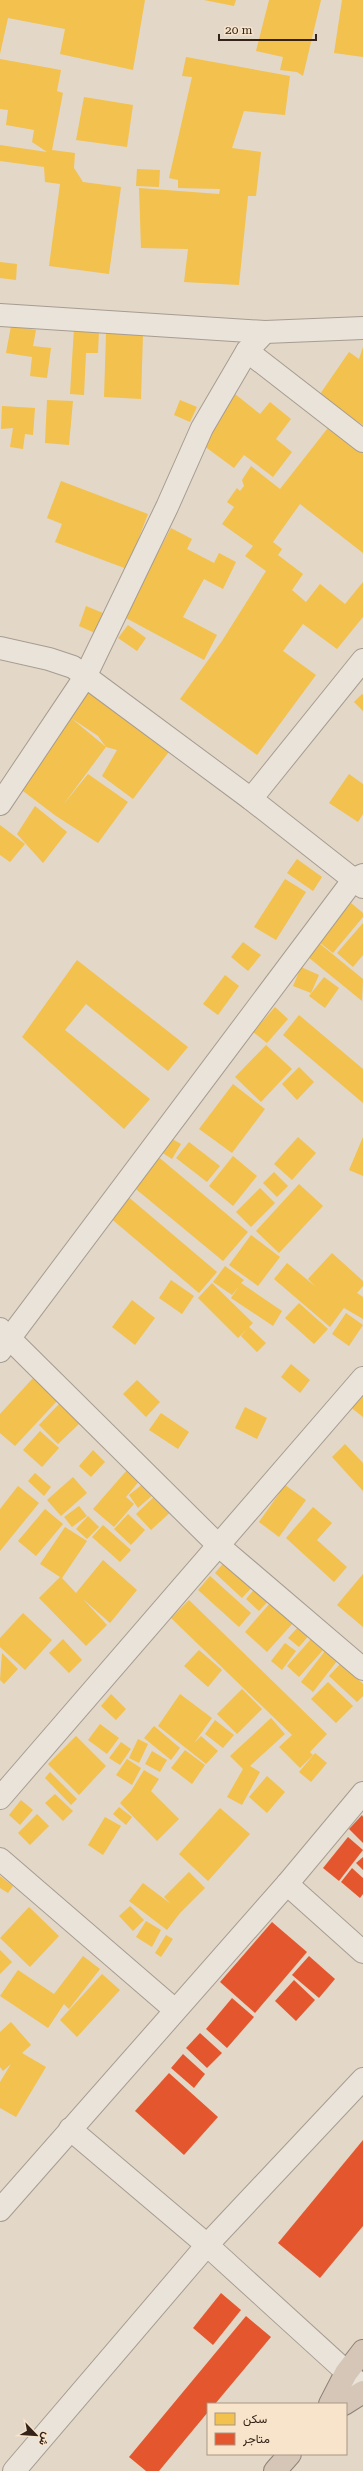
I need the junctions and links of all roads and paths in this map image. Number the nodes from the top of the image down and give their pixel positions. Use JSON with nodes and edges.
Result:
{"nodes":[{"id":1,"x":0,"y":315,"type":"edge"},
{"id":2,"x":363,"y":328,"type":"edge"},
{"id":3,"x":265,"y":332,"type":"junction"},
{"id":4,"x":247,"y":352,"type":"junction"},
{"id":5,"x":363,"y":441,"type":"edge"},
{"id":6,"x":0,"y":648,"type":"edge"},
{"id":7,"x":363,"y":660,"type":"edge"},
{"id":8,"x":85,"y":677,"type":"junction"},
{"id":9,"x":252,"y":799,"type":"junction"},
{"id":10,"x":0,"y":804,"type":"edge"},
{"id":11,"x":360,"y":881,"type":"edge"},
{"id":12,"x":3,"y":1339,"type":"edge"},
{"id":13,"x":363,"y":1378,"type":"edge"},
{"id":14,"x":219,"y":1546,"type":"junction"},
{"id":15,"x":363,"y":1669,"type":"edge"},
{"id":16,"x":363,"y":1793,"type":"edge"},
{"id":17,"x":0,"y":1798,"type":"edge"},
{"id":18,"x":0,"y":1859,"type":"edge"},
{"id":19,"x":287,"y":1884,"type":"junction"},
{"id":20,"x":363,"y":1952,"type":"edge"},
{"id":21,"x":175,"y":2010,"type":"junction"},
{"id":22,"x":363,"y":2079,"type":"edge"},
{"id":23,"x":70,"y":2129,"type":"junction"},
{"id":24,"x":0,"y":2210,"type":"edge"},
{"id":25,"x":207,"y":2245,"type":"junction"},
{"id":26,"x":363,"y":2351,"type":"edge"},
{"id":27,"x":346,"y":2372,"type":"junction"},
{"id":28,"x":363,"y":2387,"type":"edge"},
{"id":29,"x":363,"y":2392,"type":"edge"},
{"id":30,"x":330,"y":2403,"type":"edge"},
{"id":31,"x":346,"y":2403,"type":"edge"},
{"id":32,"x":289,"y":2455,"type":"edge"},
{"id":33,"x":14,"y":2471,"type":"edge"},
{"id":34,"x":275,"y":2471,"type":"edge"}],
"edges":[{"from":1,"to":3,"type":"street"},
{"from":2,"to":3,"type":"street"},
{"from":3,"to":4,"type":"street"},
{"from":4,"to":5,"type":"street"},
{"from":4,"to":8,"type":"street"},
{"from":6,"to":8,"type":"street"},
{"from":7,"to":9,"type":"street"},
{"from":8,"to":9,"type":"street"},
{"from":8,"to":10,"type":"street"},
{"from":9,"to":11,"type":"street"},
{"from":11,"to":12,"type":"street"},
{"from":12,"to":14,"type":"street"},
{"from":13,"to":14,"type":"street"},
{"from":14,"to":15,"type":"street"},
{"from":14,"to":17,"type":"street"},
{"from":16,"to":19,"type":"street"},
{"from":18,"to":21,"type":"street"},
{"from":19,"to":20,"type":"street"},
{"from":19,"to":21,"type":"street"},
{"from":21,"to":23,"type":"street"},
{"from":22,"to":25,"type":"street"},
{"from":23,"to":24,"type":"street"},
{"from":23,"to":25,"type":"street"},
{"from":25,"to":27,"type":"street"},
{"from":25,"to":33,"type":"street"},
{"from":26,"to":27,"type":"highway"},
{"from":27,"to":28,"type":"street"},
{"from":27,"to":30,"type":"highway"},
{"from":29,"to":31,"type":"highway"},
{"from":32,"to":34,"type":"highway"}]}
